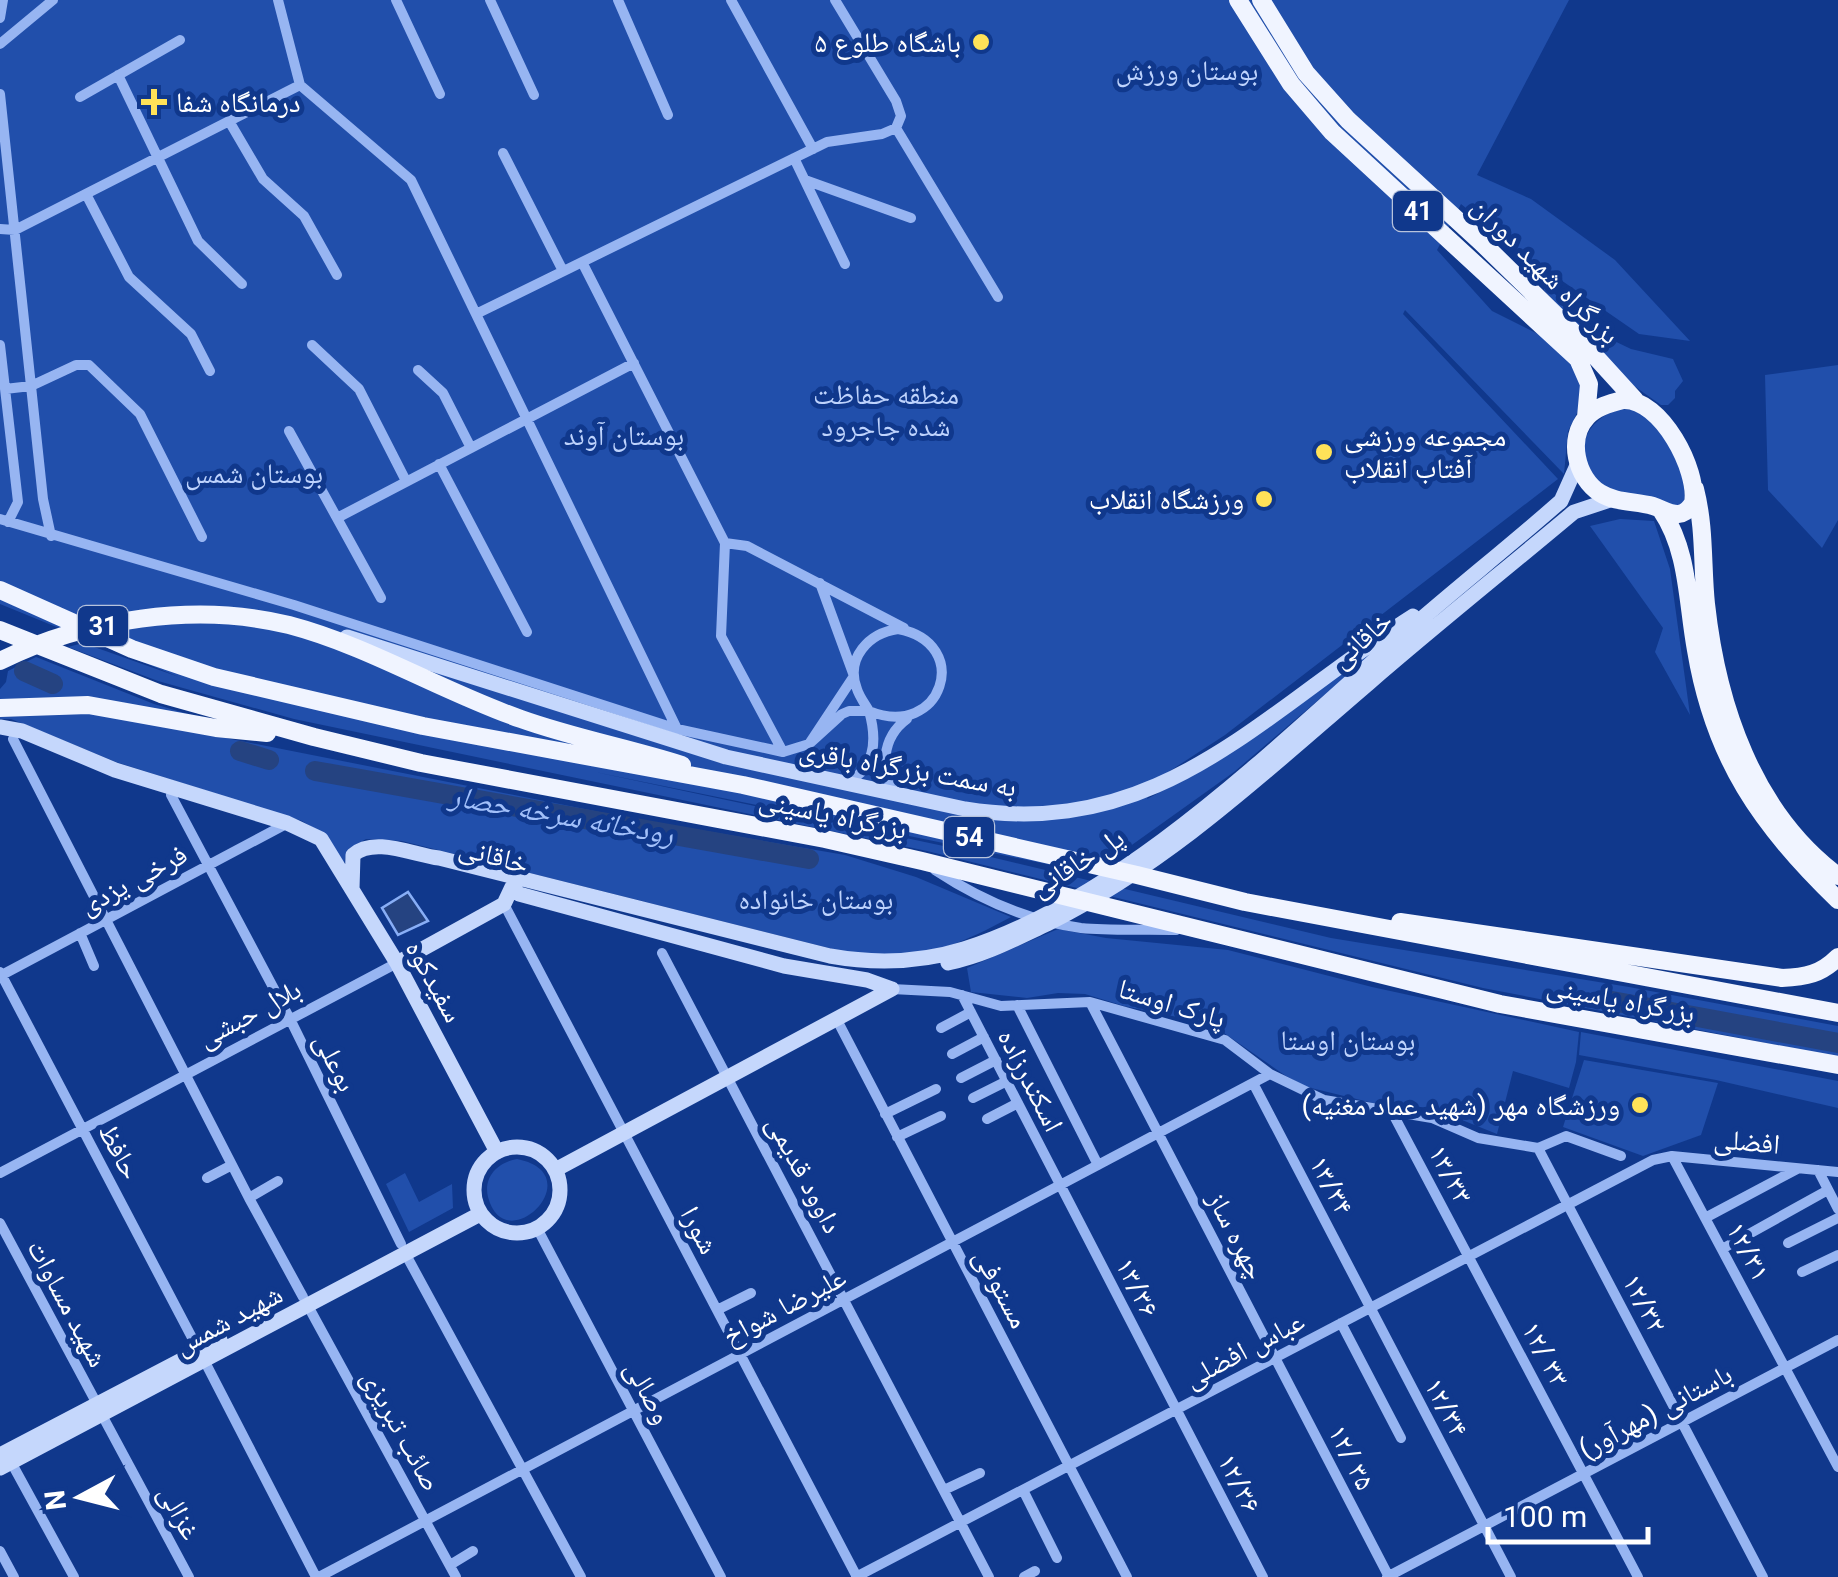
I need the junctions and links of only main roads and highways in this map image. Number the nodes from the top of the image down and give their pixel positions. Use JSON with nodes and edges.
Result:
{"nodes":[{"id":1,"x":1238,"y":0,"type":"edge"},
{"id":2,"x":1260,"y":0,"type":"edge"},
{"id":3,"x":1635,"y":400,"type":"junction"},
{"id":4,"x":1586,"y":417,"type":"junction"},
{"id":5,"x":1578,"y":463,"type":"junction"},
{"id":6,"x":1695,"y":489,"type":"junction"},
{"id":7,"x":1613,"y":499,"type":"junction"},
{"id":8,"x":1568,"y":507,"type":"junction"},
{"id":9,"x":1660,"y":510,"type":"junction"},
{"id":10,"x":1471,"y":579,"type":"junction"},
{"id":11,"x":0,"y":590,"type":"edge"},
{"id":12,"x":290,"y":626,"type":"junction"},
{"id":13,"x":0,"y":630,"type":"edge"},
{"id":14,"x":0,"y":662,"type":"edge"},
{"id":15,"x":1,"y":681,"type":"edge"},
{"id":16,"x":0,"y":708,"type":"edge"},
{"id":17,"x":0,"y":727,"type":"edge"},
{"id":18,"x":314,"y":737,"type":"junction"},
{"id":19,"x":743,"y":785,"type":"junction"},
{"id":20,"x":1161,"y":838,"type":"joint"},
{"id":21,"x":1178,"y":844,"type":"joint"},
{"id":22,"x":420,"y":856,"type":"junction"},
{"id":23,"x":1838,"y":876,"type":"edge"},
{"id":24,"x":512,"y":887,"type":"junction"},
{"id":25,"x":352,"y":889,"type":"junction"},
{"id":26,"x":1838,"y":900,"type":"edge"},
{"id":27,"x":1019,"y":926,"type":"joint"},
{"id":28,"x":1368,"y":926,"type":"junction"},
{"id":29,"x":1039,"y":928,"type":"joint"},
{"id":30,"x":1838,"y":956,"type":"edge"},
{"id":31,"x":397,"y":962,"type":"junction"},
{"id":32,"x":1838,"y":1013,"type":"edge"},
{"id":33,"x":1838,"y":1065,"type":"edge"},
{"id":34,"x":498,"y":1152,"type":"junction"},
{"id":35,"x":555,"y":1170,"type":"junction"},
{"id":36,"x":478,"y":1210,"type":"junction"},
{"id":37,"x":4,"y":1455,"type":"edge"}],
"edges":[{"from":1,"to":4,"type":"highway","name":"بزرگراه شهید دوران","number":"41"},
{"from":2,"to":3,"type":"highway","name":"بزرگراه شهید دوران","number":"41"},
{"from":3,"to":4,"type":"highway"},
{"from":3,"to":6,"type":"highway","number":"41"},
{"from":4,"to":5,"type":"highway","number":"41"},
{"from":5,"to":7,"type":"highway"},
{"from":5,"to":8,"type":"main road","name":"خاقانی"},
{"from":6,"to":9,"type":"highway"},
{"from":6,"to":23,"type":"highway","number":"41"},
{"from":7,"to":8,"type":"main road","name":"خاقانی"},
{"from":7,"to":9,"type":"highway"},
{"from":8,"to":10,"type":"main road","name":"خاقانی"},
{"from":8,"to":21,"type":"main road","name":"خاقانی"},
{"from":9,"to":26,"type":"highway"},
{"from":10,"to":12,"type":"main road","name":"به سمت بزرگراه باقری"},
{"from":10,"to":20,"type":"main road","name":"خاقانی"},
{"from":11,"to":19,"type":"highway","name":"بزرگراه یاسینی","number":"54"},
{"from":12,"to":14,"type":"highway","number":"31"},
{"from":12,"to":19,"type":"highway"},
{"from":13,"to":18,"type":"highway","name":"بزرگراه یاسینی","number":"54"},
{"from":14,"to":15,"type":"highway"},
{"from":16,"to":18,"type":"highway"},
{"from":17,"to":25,"type":"main road","name":"سفیدکوه"},
{"from":18,"to":33,"type":"highway","name":"بزرگراه یاسینی","number":"54"},
{"from":19,"to":28,"type":"highway","name":"بزرگراه یاسینی","number":"54"},
{"from":20,"to":27,"type":"main road","name":"پل خاقانی"},
{"from":21,"to":29,"type":"main road","name":"پل خاقانی"},
{"from":22,"to":24,"type":"main road","name":"خاقانی"},
{"from":22,"to":25,"type":"main road"},
{"from":22,"to":27,"type":"main road","name":"خاقانی"},
{"from":24,"to":29,"type":"main road","name":"خاقانی"},
{"from":24,"to":31,"type":"main road","name":"بلال حبشی"},
{"from":24,"to":35,"type":"main road"},
{"from":25,"to":31,"type":"main road","name":"سفیدکوه"},
{"from":28,"to":30,"type":"highway"},
{"from":28,"to":32,"type":"highway","name":"بزرگراه یاسینی","number":"54"},
{"from":31,"to":34,"type":"main road","name":"سفیدکوه"},
{"from":34,"to":35,"type":"main road"},
{"from":34,"to":36,"type":"main road"},
{"from":35,"to":36,"type":"main road"},
{"from":36,"to":37,"type":"main road","name":"شهید شمس"}]}
